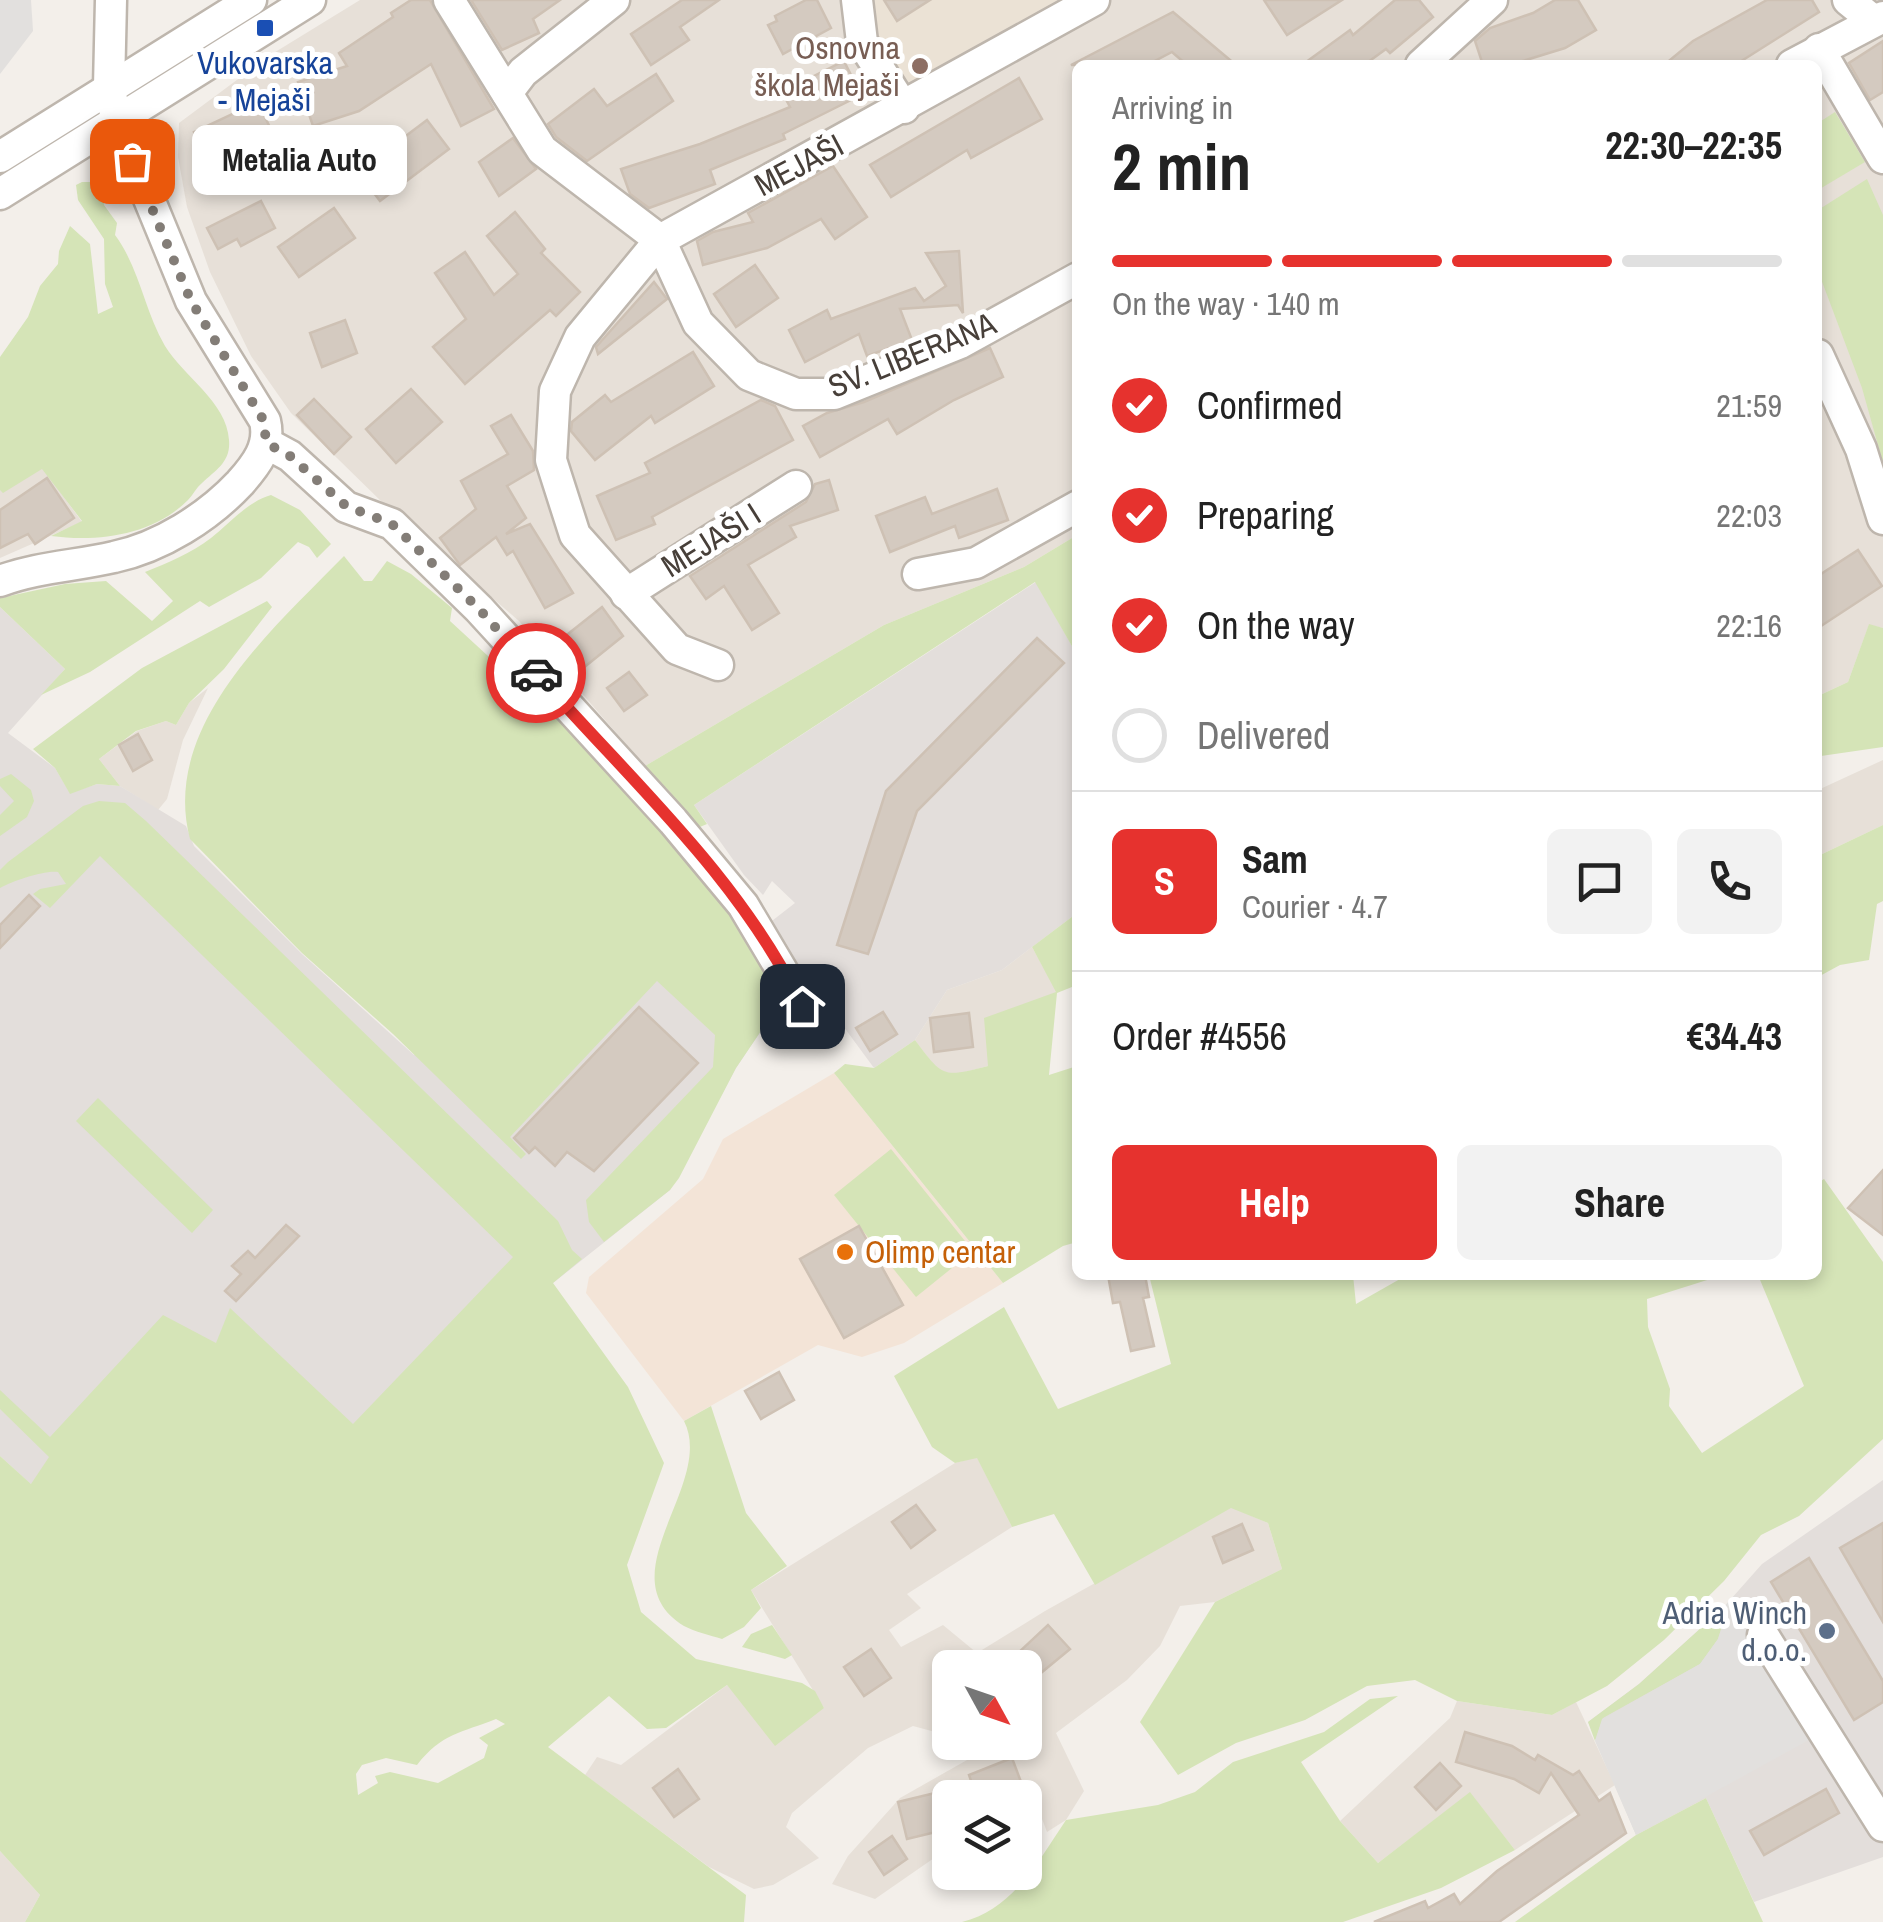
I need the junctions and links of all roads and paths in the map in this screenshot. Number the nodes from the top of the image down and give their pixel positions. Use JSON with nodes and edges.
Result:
{"nodes":[{"id":1,"x":111,"y":0,"type":"edge"},
{"id":2,"x":251,"y":0,"type":"edge"},
{"id":3,"x":310,"y":0,"type":"edge"},
{"id":4,"x":449,"y":0,"type":"edge"},
{"id":5,"x":614,"y":0,"type":"edge"},
{"id":6,"x":857,"y":0,"type":"edge"},
{"id":7,"x":1094,"y":0,"type":"edge"},
{"id":8,"x":1492,"y":0,"type":"edge"},
{"id":9,"x":1848,"y":0,"type":"edge"},
{"id":10,"x":1879,"y":19,"type":"edge"},
{"id":11,"x":1820,"y":49,"type":"junction"},
{"id":12,"x":1427,"y":60,"type":"edge"},
{"id":13,"x":1801,"y":60,"type":"edge"},
{"id":14,"x":109,"y":87,"type":"junction"},
{"id":15,"x":507,"y":93,"type":"junction"},
{"id":16,"x":904,"y":108,"type":"junction"},
{"id":17,"x":116,"y":120,"type":"junction"},
{"id":18,"x":0,"y":157,"type":"edge"},
{"id":19,"x":1883,"y":158,"type":"edge"},
{"id":20,"x":0,"y":194,"type":"edge"},
{"id":21,"x":660,"y":240,"type":"junction"},
{"id":22,"x":1072,"y":281,"type":"edge"},
{"id":23,"x":1822,"y":364,"type":"edge"},
{"id":24,"x":266,"y":443,"type":"junction"},
{"id":25,"x":796,"y":486,"type":"dead end"},
{"id":26,"x":1072,"y":509,"type":"edge"},
{"id":27,"x":1883,"y":519,"type":"edge"},
{"id":28,"x":918,"y":574,"type":"dead end"},
{"id":29,"x":0,"y":581,"type":"edge"},
{"id":30,"x":626,"y":594,"type":"junction"},
{"id":31,"x":718,"y":665,"type":"dead end"},
{"id":32,"x":802,"y":1006,"type":"dead end"},
{"id":33,"x":1762,"y":1635,"type":"dead end"},
{"id":34,"x":1883,"y":1826,"type":"edge"}],
"edges":[{"from":1,"to":14,"type":"street"},
{"from":2,"to":14,"type":"street"},
{"from":3,"to":17,"type":"street"},
{"from":4,"to":15,"type":"street","name":"SV. LIBERANA"},
{"from":5,"to":15,"type":"street"},
{"from":6,"to":16,"type":"street"},
{"from":7,"to":16,"type":"street","name":"MEJAŠI"},
{"from":8,"to":12,"type":"street"},
{"from":9,"to":10,"type":"street"},
{"from":10,"to":11,"type":"street"},
{"from":11,"to":13,"type":"street"},
{"from":11,"to":19,"type":"street"},
{"from":14,"to":17,"type":"street"},
{"from":14,"to":18,"type":"street"},
{"from":15,"to":21,"type":"street","name":"SV. LIBERANA"},
{"from":16,"to":21,"type":"street","name":"MEJAŠI"},
{"from":17,"to":20,"type":"street"},
{"from":17,"to":24,"type":"street"},
{"from":21,"to":22,"type":"street","name":"SV. LIBERANA"},
{"from":21,"to":30,"type":"street"},
{"from":23,"to":27,"type":"street"},
{"from":24,"to":29,"type":"street"},
{"from":24,"to":32,"type":"street"},
{"from":25,"to":30,"type":"street","name":"MEJAŠI I"},
{"from":26,"to":28,"type":"street"},
{"from":30,"to":31,"type":"street"},
{"from":33,"to":34,"type":"street"}]}
